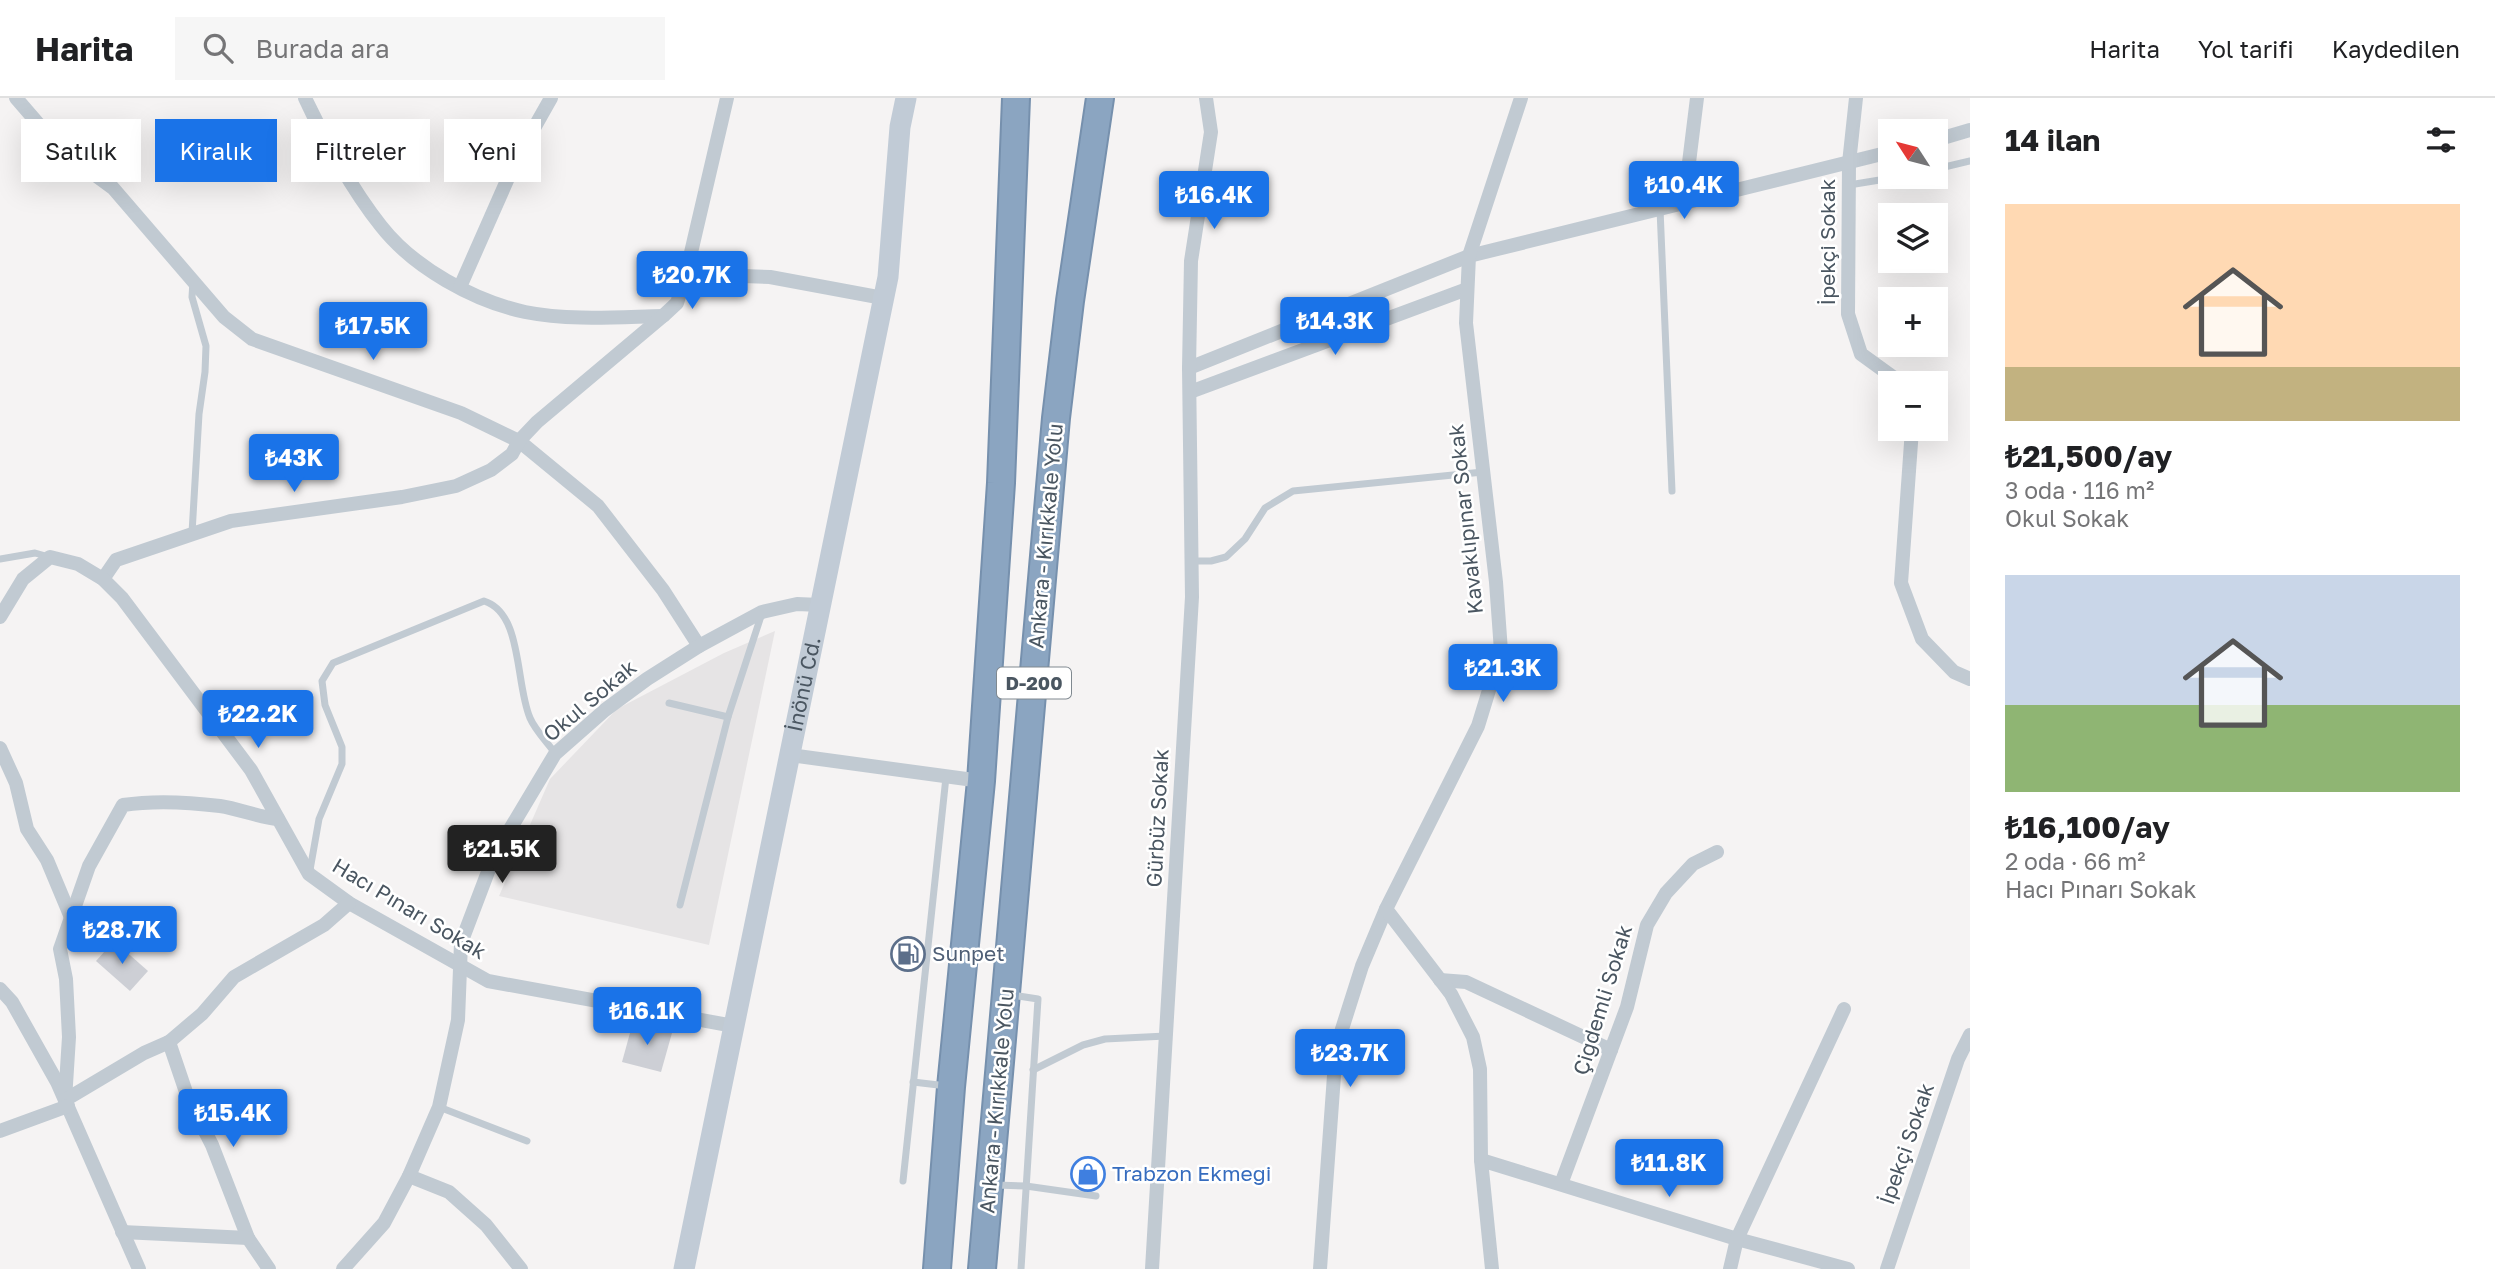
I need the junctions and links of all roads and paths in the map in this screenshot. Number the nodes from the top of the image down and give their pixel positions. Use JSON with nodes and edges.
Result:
{"nodes":[{"id":1,"x":16,"y":98,"type":"edge"},
{"id":2,"x":305,"y":98,"type":"edge"},
{"id":3,"x":551,"y":98,"type":"edge"},
{"id":4,"x":727,"y":98,"type":"edge"},
{"id":5,"x":906,"y":98,"type":"edge"},
{"id":6,"x":1016,"y":98,"type":"edge"},
{"id":7,"x":1192,"y":98,"type":"edge"},
{"id":8,"x":1521,"y":98,"type":"edge"},
{"id":9,"x":1697,"y":98,"type":"edge"},
{"id":10,"x":1856,"y":98,"type":"edge"},
{"id":11,"x":1103,"y":101,"type":"edge"},
{"id":12,"x":1208,"y":105,"type":"edge"},
{"id":13,"x":1970,"y":130,"type":"edge"},
{"id":14,"x":1948,"y":136,"type":"edge"},
{"id":15,"x":1878,"y":155,"type":"edge"},
{"id":16,"x":1970,"y":161,"type":"edge"},
{"id":17,"x":1849,"y":163,"type":"junction"},
{"id":18,"x":1948,"y":166,"type":"edge"},
{"id":19,"x":1878,"y":180,"type":"edge"},
{"id":20,"x":1849,"y":185,"type":"junction"},
{"id":21,"x":1684,"y":203,"type":"junction"},
{"id":22,"x":1660,"y":209,"type":"junction"},
{"id":23,"x":1469,"y":256,"type":"junction"},
{"id":24,"x":686,"y":274,"type":"junction"},
{"id":25,"x":193,"y":281,"type":"junction"},
{"id":26,"x":460,"y":287,"type":"junction"},
{"id":27,"x":1467,"y":289,"type":"junction"},
{"id":28,"x":883,"y":298,"type":"junction"},
{"id":29,"x":663,"y":316,"type":"junction"},
{"id":30,"x":1189,"y":368,"type":"junction"},
{"id":31,"x":1884,"y":371,"type":"edge"},
{"id":32,"x":1190,"y":392,"type":"junction"},
{"id":33,"x":519,"y":441,"type":"junction"},
{"id":34,"x":1911,"y":441,"type":"edge"},
{"id":35,"x":1483,"y":472,"type":"junction"},
{"id":36,"x":1672,"y":491,"type":"dead end"},
{"id":37,"x":192,"y":533,"type":"junction"},
{"id":38,"x":50,"y":557,"type":"junction"},
{"id":39,"x":0,"y":559,"type":"edge"},
{"id":40,"x":1192,"y":561,"type":"junction"},
{"id":41,"x":103,"y":579,"type":"junction"},
{"id":42,"x":820,"y":605,"type":"junction"},
{"id":43,"x":762,"y":612,"type":"junction"},
{"id":44,"x":0,"y":617,"type":"edge"},
{"id":45,"x":699,"y":646,"type":"junction"},
{"id":46,"x":1970,"y":679,"type":"edge"},
{"id":47,"x":669,"y":703,"type":"dead end"},
{"id":48,"x":728,"y":717,"type":"junction"},
{"id":49,"x":555,"y":754,"type":"junction"},
{"id":50,"x":790,"y":755,"type":"junction"},
{"id":51,"x":2,"y":756,"type":"edge"},
{"id":52,"x":946,"y":777,"type":"junction"},
{"id":53,"x":981,"y":782,"type":"junction"},
{"id":54,"x":278,"y":819,"type":"junction"},
{"id":55,"x":1717,"y":852,"type":"dead end"},
{"id":56,"x":309,"y":874,"type":"junction"},
{"id":57,"x":349,"y":903,"type":"junction"},
{"id":58,"x":680,"y":905,"type":"dead end"},
{"id":59,"x":1386,"y":909,"type":"junction"},
{"id":60,"x":70,"y":915,"type":"junction"},
{"id":61,"x":459,"y":965,"type":"junction"},
{"id":62,"x":1440,"y":980,"type":"junction"},
{"id":63,"x":0,"y":989,"type":"edge"},
{"id":64,"x":1006,"y":994,"type":"junction"},
{"id":65,"x":1844,"y":1009,"type":"dead end"},
{"id":66,"x":734,"y":1026,"type":"junction"},
{"id":67,"x":1167,"y":1035,"type":"junction"},
{"id":68,"x":1970,"y":1035,"type":"edge"},
{"id":69,"x":169,"y":1042,"type":"junction"},
{"id":70,"x":1611,"y":1050,"type":"junction"},
{"id":71,"x":1033,"y":1070,"type":"junction"},
{"id":72,"x":913,"y":1082,"type":"junction"},
{"id":73,"x":951,"y":1087,"type":"junction"},
{"id":74,"x":66,"y":1103,"type":"junction"},
{"id":75,"x":439,"y":1107,"type":"junction"},
{"id":76,"x":0,"y":1131,"type":"edge"},
{"id":77,"x":527,"y":1141,"type":"dead end"},
{"id":78,"x":1481,"y":1160,"type":"junction"},
{"id":79,"x":409,"y":1176,"type":"junction"},
{"id":80,"x":903,"y":1181,"type":"dead end"},
{"id":81,"x":1561,"y":1184,"type":"junction"},
{"id":82,"x":990,"y":1185,"type":"junction"},
{"id":83,"x":1026,"y":1186,"type":"junction"},
{"id":84,"x":1096,"y":1196,"type":"dead end"},
{"id":85,"x":122,"y":1232,"type":"junction"},
{"id":86,"x":248,"y":1238,"type":"junction"},
{"id":87,"x":1737,"y":1239,"type":"junction"},
{"id":88,"x":349,"y":1267,"type":"edge"},
{"id":89,"x":139,"y":1269,"type":"edge"},
{"id":90,"x":269,"y":1269,"type":"edge"},
{"id":91,"x":520,"y":1269,"type":"edge"},
{"id":92,"x":684,"y":1269,"type":"edge"},
{"id":93,"x":937,"y":1269,"type":"edge"},
{"id":94,"x":982,"y":1269,"type":"edge"},
{"id":95,"x":1021,"y":1269,"type":"edge"},
{"id":96,"x":1152,"y":1269,"type":"edge"},
{"id":97,"x":1320,"y":1269,"type":"edge"},
{"id":98,"x":1492,"y":1269,"type":"edge"},
{"id":99,"x":1730,"y":1269,"type":"edge"},
{"id":100,"x":1848,"y":1269,"type":"edge"},
{"id":101,"x":1887,"y":1269,"type":"edge"}],
"edges":[{"from":1,"to":25,"type":"street"},
{"from":2,"to":26,"type":"street"},
{"from":3,"to":26,"type":"street"},
{"from":4,"to":24,"type":"street"},
{"from":5,"to":28,"type":"street","name":"İnönü Cd."},
{"from":6,"to":53,"type":"highway","number":"D-200"},
{"from":7,"to":12,"type":"street"},
{"from":8,"to":23,"type":"street","name":"Kavaklıpınar Sokak"},
{"from":9,"to":21,"type":"street"},
{"from":10,"to":17,"type":"street","name":"İpekçi Sokak"},
{"from":11,"to":64,"type":"highway","name":"Ankara - Kırıkkale Yolu","number":"D-200"},
{"from":12,"to":30,"type":"street","name":"Gürbüz Sokak"},
{"from":13,"to":14,"type":"street"},
{"from":15,"to":17,"type":"street"},
{"from":16,"to":18,"type":"lane"},
{"from":17,"to":20,"type":"street","name":"İpekçi Sokak"},
{"from":17,"to":21,"type":"street"},
{"from":19,"to":20,"type":"lane"},
{"from":20,"to":31,"type":"street","name":"İpekçi Sokak"},
{"from":21,"to":22,"type":"street"},
{"from":22,"to":23,"type":"street"},
{"from":22,"to":36,"type":"lane"},
{"from":23,"to":27,"type":"street","name":"Kavaklıpınar Sokak"},
{"from":23,"to":30,"type":"street"},
{"from":24,"to":28,"type":"street"},
{"from":24,"to":29,"type":"street"},
{"from":25,"to":33,"type":"street"},
{"from":25,"to":37,"type":"lane"},
{"from":26,"to":29,"type":"street"},
{"from":27,"to":32,"type":"street"},
{"from":27,"to":35,"type":"street","name":"Kavaklıpınar Sokak"},
{"from":28,"to":42,"type":"street","name":"İnönü Cd."},
{"from":29,"to":33,"type":"street"},
{"from":30,"to":32,"type":"street","name":"Gürbüz Sokak"},
{"from":32,"to":40,"type":"street","name":"Gürbüz Sokak"},
{"from":33,"to":37,"type":"street"},
{"from":33,"to":45,"type":"street"},
{"from":34,"to":46,"type":"street"},
{"from":35,"to":40,"type":"lane"},
{"from":35,"to":59,"type":"street","name":"Kavaklıpınar Sokak"},
{"from":37,"to":41,"type":"street"},
{"from":38,"to":39,"type":"lane"},
{"from":38,"to":41,"type":"street","name":"Hacı Pınarı Sokak"},
{"from":38,"to":44,"type":"street"},
{"from":40,"to":67,"type":"street","name":"Gürbüz Sokak"},
{"from":41,"to":54,"type":"street","name":"Hacı Pınarı Sokak"},
{"from":42,"to":43,"type":"street","name":"Okul Sokak"},
{"from":42,"to":50,"type":"street","name":"İnönü Cd."},
{"from":43,"to":45,"type":"street","name":"Okul Sokak"},
{"from":43,"to":48,"type":"lane"},
{"from":45,"to":49,"type":"street","name":"Okul Sokak"},
{"from":47,"to":48,"type":"lane"},
{"from":48,"to":58,"type":"lane"},
{"from":49,"to":56,"type":"lane"},
{"from":49,"to":61,"type":"street","name":"Okul Sokak"},
{"from":50,"to":52,"type":"street"},
{"from":50,"to":66,"type":"street","name":"İnönü Cd."},
{"from":51,"to":60,"type":"street"},
{"from":52,"to":53,"type":"street"},
{"from":52,"to":72,"type":"lane"},
{"from":53,"to":73,"type":"highway","number":"D-200"},
{"from":54,"to":56,"type":"street","name":"Hacı Pınarı Sokak"},
{"from":54,"to":60,"type":"street"},
{"from":55,"to":70,"type":"street","name":"Çiğdemli Sokak"},
{"from":56,"to":57,"type":"street","name":"Hacı Pınarı Sokak"},
{"from":57,"to":61,"type":"street","name":"Hacı Pınarı Sokak"},
{"from":57,"to":69,"type":"street"},
{"from":59,"to":62,"type":"street"},
{"from":59,"to":97,"type":"street","name":"Kavaklıpınar Sokak"},
{"from":60,"to":74,"type":"street"},
{"from":61,"to":66,"type":"street","name":"Hacı Pınarı Sokak"},
{"from":61,"to":75,"type":"street","name":"Okul Sokak"},
{"from":62,"to":70,"type":"street"},
{"from":62,"to":78,"type":"street"},
{"from":63,"to":74,"type":"street"},
{"from":64,"to":71,"type":"lane"},
{"from":64,"to":82,"type":"highway","name":"Ankara - Kırıkkale Yolu","number":"D-200"},
{"from":65,"to":87,"type":"street"},
{"from":66,"to":92,"type":"street","name":"İnönü Cd."},
{"from":67,"to":71,"type":"lane"},
{"from":67,"to":96,"type":"street","name":"Gürbüz Sokak"},
{"from":68,"to":101,"type":"street","name":"İpekçi Sokak"},
{"from":69,"to":74,"type":"street"},
{"from":69,"to":86,"type":"street"},
{"from":70,"to":81,"type":"street","name":"Çiğdemli Sokak"},
{"from":71,"to":83,"type":"lane"},
{"from":72,"to":73,"type":"lane"},
{"from":72,"to":80,"type":"lane"},
{"from":73,"to":93,"type":"highway","number":"D-200"},
{"from":74,"to":76,"type":"street"},
{"from":74,"to":85,"type":"street"},
{"from":75,"to":77,"type":"lane"},
{"from":75,"to":79,"type":"street","name":"Okul Sokak"},
{"from":78,"to":81,"type":"street"},
{"from":78,"to":98,"type":"street"},
{"from":79,"to":88,"type":"street","name":"Okul Sokak"},
{"from":79,"to":91,"type":"street"},
{"from":81,"to":87,"type":"street"},
{"from":82,"to":83,"type":"lane"},
{"from":82,"to":94,"type":"highway","name":"Ankara - Kırıkkale Yolu","number":"D-200"},
{"from":83,"to":84,"type":"lane"},
{"from":83,"to":95,"type":"lane"},
{"from":85,"to":86,"type":"street"},
{"from":85,"to":89,"type":"street"},
{"from":86,"to":90,"type":"street"},
{"from":87,"to":99,"type":"street"},
{"from":87,"to":100,"type":"street"}]}
